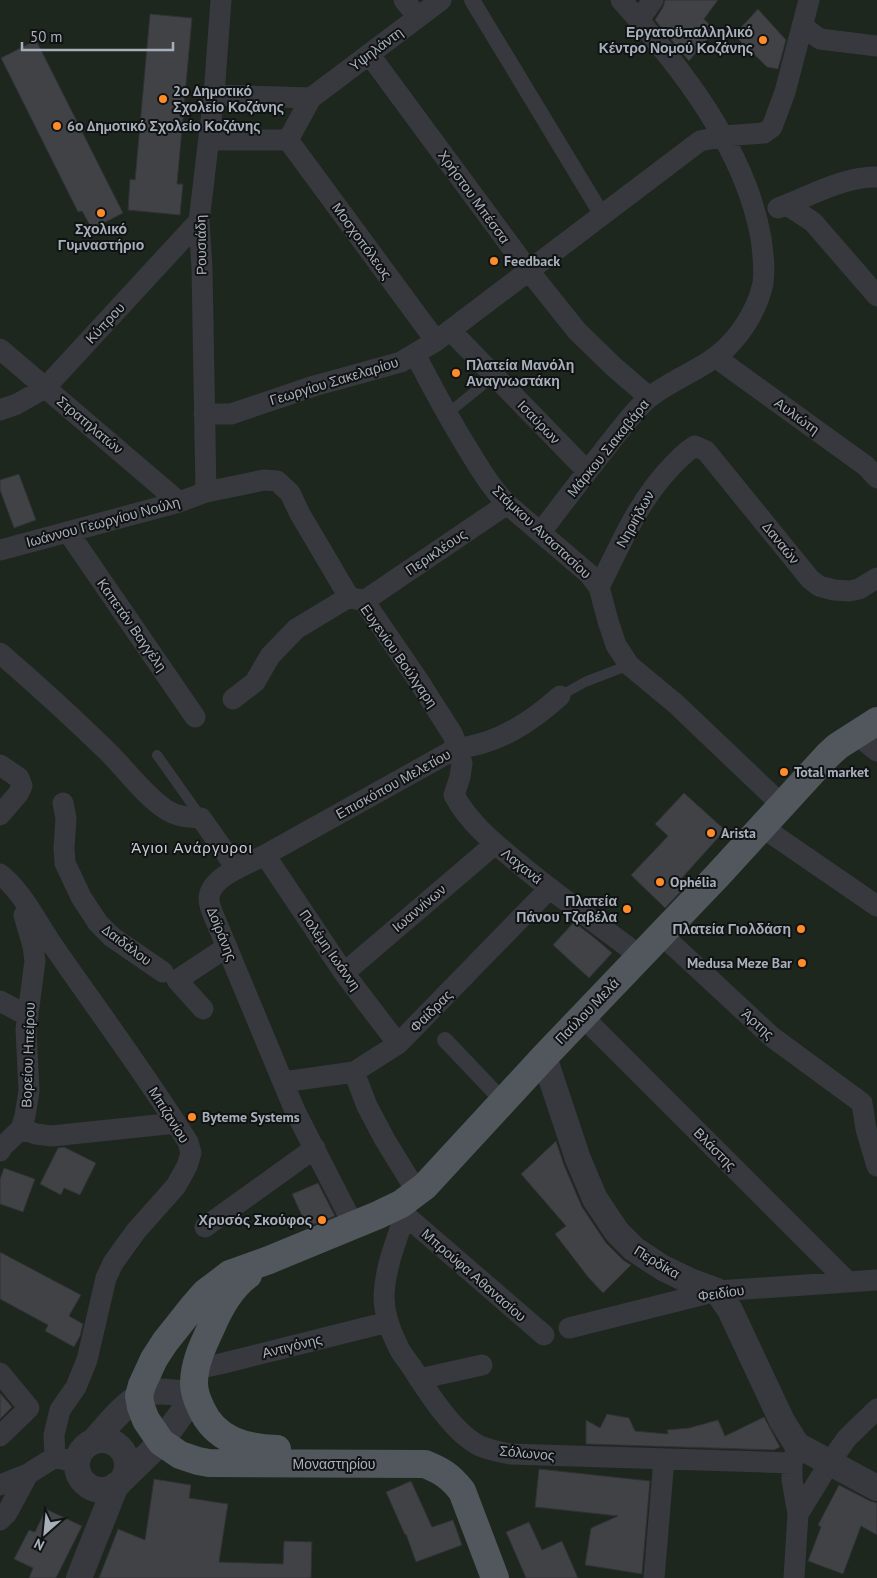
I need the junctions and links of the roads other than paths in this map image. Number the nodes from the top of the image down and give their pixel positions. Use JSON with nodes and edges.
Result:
{"nodes":[{"id":1,"x":221,"y":0,"type":"edge"},
{"id":2,"x":404,"y":0,"type":"edge"},
{"id":3,"x":440,"y":0,"type":"edge"},
{"id":4,"x":472,"y":0,"type":"edge"},
{"id":5,"x":621,"y":0,"type":"edge"},
{"id":6,"x":653,"y":0,"type":"edge"},
{"id":7,"x":809,"y":0,"type":"edge"},
{"id":8,"x":418,"y":17,"type":"junction"},
{"id":9,"x":639,"y":20,"type":"junction"},
{"id":10,"x":802,"y":26,"type":"junction"},
{"id":11,"x":877,"y":46,"type":"edge"},
{"id":12,"x":369,"y":54,"type":"junction"},
{"id":13,"x":214,"y":95,"type":"junction"},
{"id":14,"x":311,"y":98,"type":"junction"},
{"id":15,"x":724,"y":136,"type":"junction"},
{"id":16,"x":208,"y":140,"type":"junction"},
{"id":17,"x":288,"y":140,"type":"junction"},
{"id":18,"x":877,"y":177,"type":"edge"},
{"id":19,"x":787,"y":205,"type":"junction"},
{"id":20,"x":602,"y":215,"type":"junction"},
{"id":21,"x":757,"y":216,"type":"junction"},
{"id":22,"x":199,"y":221,"type":"junction"},
{"id":23,"x":529,"y":271,"type":"junction"},
{"id":24,"x":877,"y":296,"type":"edge"},
{"id":25,"x":443,"y":336,"type":"junction"},
{"id":26,"x":0,"y":350,"type":"edge"},
{"id":27,"x":415,"y":354,"type":"junction"},
{"id":28,"x":715,"y":358,"type":"junction"},
{"id":29,"x":494,"y":376,"type":"junction"},
{"id":30,"x":45,"y":388,"type":"junction"},
{"id":31,"x":649,"y":397,"type":"junction"},
{"id":32,"x":0,"y":410,"type":"edge"},
{"id":33,"x":204,"y":414,"type":"junction"},
{"id":34,"x":447,"y":414,"type":"junction"},
{"id":35,"x":706,"y":451,"type":"joint"},
{"id":36,"x":587,"y":471,"type":"junction"},
{"id":37,"x":877,"y":478,"type":"edge"},
{"id":38,"x":206,"y":492,"type":"junction"},
{"id":39,"x":178,"y":502,"type":"junction"},
{"id":40,"x":507,"y":504,"type":"junction"},
{"id":41,"x":68,"y":532,"type":"junction"},
{"id":42,"x":541,"y":532,"type":"junction"},
{"id":43,"x":0,"y":550,"type":"edge"},
{"id":44,"x":877,"y":578,"type":"edge"},
{"id":45,"x":599,"y":587,"type":"junction"},
{"id":46,"x":357,"y":599,"type":"junction"},
{"id":47,"x":0,"y":653,"type":"edge"},
{"id":48,"x":630,"y":665,"type":"junction"},
{"id":49,"x":560,"y":696,"type":"joint"},
{"id":50,"x":233,"y":700,"type":"dead end"},
{"id":51,"x":195,"y":717,"type":"dead end"},
{"id":52,"x":866,"y":728,"type":"edge"},
{"id":53,"x":457,"y":748,"type":"junction"},
{"id":54,"x":877,"y":751,"type":"edge"},
{"id":55,"x":157,"y":755,"type":"dead end"},
{"id":56,"x":0,"y":765,"type":"edge"},
{"id":57,"x":64,"y":803,"type":"dead end"},
{"id":58,"x":782,"y":805,"type":"junction"},
{"id":59,"x":0,"y":815,"type":"edge"},
{"id":60,"x":201,"y":818,"type":"junction"},
{"id":61,"x":762,"y":827,"type":"junction"},
{"id":62,"x":495,"y":844,"type":"junction"},
{"id":63,"x":265,"y":855,"type":"junction"},
{"id":64,"x":238,"y":869,"type":"junction"},
{"id":65,"x":0,"y":874,"type":"edge"},
{"id":66,"x":550,"y":888,"type":"junction"},
{"id":67,"x":18,"y":893,"type":"junction"},
{"id":68,"x":877,"y":906,"type":"edge"},
{"id":69,"x":662,"y":934,"type":"junction"},
{"id":70,"x":227,"y":947,"type":"junction"},
{"id":71,"x":640,"y":956,"type":"junction"},
{"id":72,"x":344,"y":973,"type":"junction"},
{"id":73,"x":170,"y":976,"type":"junction"},
{"id":74,"x":0,"y":1001,"type":"edge"},
{"id":75,"x":203,"y":1009,"type":"dead end"},
{"id":76,"x":28,"y":1016,"type":"junction"},
{"id":77,"x":582,"y":1016,"type":"junction"},
{"id":78,"x":444,"y":1040,"type":"dead end"},
{"id":79,"x":398,"y":1044,"type":"junction"},
{"id":80,"x":544,"y":1057,"type":"junction"},
{"id":81,"x":354,"y":1072,"type":"junction"},
{"id":82,"x":283,"y":1082,"type":"junction"},
{"id":83,"x":503,"y":1101,"type":"junction"},
{"id":84,"x":870,"y":1103,"type":"edge"},
{"id":85,"x":176,"y":1123,"type":"junction"},
{"id":86,"x":21,"y":1129,"type":"junction"},
{"id":87,"x":315,"y":1148,"type":"junction"},
{"id":88,"x":0,"y":1151,"type":"edge"},
{"id":89,"x":877,"y":1166,"type":"edge"},
{"id":90,"x":408,"y":1204,"type":"junction"},
{"id":91,"x":354,"y":1226,"type":"junction"},
{"id":92,"x":204,"y":1227,"type":"dead end"},
{"id":93,"x":269,"y":1260,"type":"junction"},
{"id":94,"x":877,"y":1280,"type":"edge"},
{"id":95,"x":848,"y":1282,"type":"junction"},
{"id":96,"x":717,"y":1291,"type":"junction"},
{"id":97,"x":388,"y":1322,"type":"junction"},
{"id":98,"x":569,"y":1328,"type":"dead end"},
{"id":99,"x":544,"y":1334,"type":"dead end"},
{"id":100,"x":482,"y":1365,"type":"dead end"},
{"id":101,"x":0,"y":1373,"type":"edge"},
{"id":102,"x":419,"y":1379,"type":"junction"},
{"id":103,"x":196,"y":1382,"type":"junction"},
{"id":104,"x":139,"y":1396,"type":"junction"},
{"id":105,"x":877,"y":1409,"type":"edge"},
{"id":106,"x":0,"y":1436,"type":"edge"},
{"id":107,"x":94,"y":1441,"type":"junction"},
{"id":108,"x":161,"y":1442,"type":"junction"},
{"id":109,"x":795,"y":1454,"type":"junction"},
{"id":110,"x":664,"y":1459,"type":"junction"},
{"id":111,"x":66,"y":1460,"type":"junction"},
{"id":112,"x":830,"y":1462,"type":"junction"},
{"id":113,"x":28,"y":1474,"type":"junction"},
{"id":114,"x":110,"y":1483,"type":"junction"},
{"id":115,"x":0,"y":1485,"type":"edge"},
{"id":116,"x":877,"y":1488,"type":"edge"},
{"id":117,"x":798,"y":1514,"type":"junction"},
{"id":118,"x":0,"y":1520,"type":"edge"},
{"id":119,"x":79,"y":1578,"type":"edge"},
{"id":120,"x":495,"y":1578,"type":"edge"},
{"id":121,"x":511,"y":1578,"type":"edge"},
{"id":122,"x":654,"y":1578,"type":"edge"},
{"id":123,"x":794,"y":1578,"type":"edge"}],
"edges":[{"from":1,"to":13,"type":"street","name":"Ρουσιάδη"},
{"from":2,"to":8,"type":"street"},
{"from":3,"to":8,"type":"street","name":"Υψηλάντη"},
{"from":4,"to":20,"type":"street"},
{"from":5,"to":9,"type":"street","name":"Μάρκου Σιακαβάρα"},
{"from":6,"to":9,"type":"street"},
{"from":7,"to":10,"type":"street","name":"Γεωργίου Σακελαρίου"},
{"from":8,"to":12,"type":"street","name":"Υψηλάντη"},
{"from":9,"to":15,"type":"street","name":"Μάρκου Σιακαβάρα"},
{"from":10,"to":11,"type":"street"},
{"from":10,"to":15,"type":"street","name":"Γεωργίου Σακελαρίου"},
{"from":12,"to":14,"type":"street","name":"Υψηλάντη"},
{"from":12,"to":23,"type":"street","name":"Χρήστου Μπέσσα"},
{"from":13,"to":14,"type":"street"},
{"from":13,"to":16,"type":"street","name":"Ρουσιάδη"},
{"from":14,"to":17,"type":"street","name":"Υψηλάντη"},
{"from":15,"to":20,"type":"street","name":"Γεωργίου Σακελαρίου"},
{"from":15,"to":21,"type":"street","name":"Μάρκου Σιακαβάρα"},
{"from":16,"to":17,"type":"street"},
{"from":16,"to":22,"type":"street","name":"Ρουσιάδη"},
{"from":17,"to":25,"type":"street","name":"Μοσχοπόλεως"},
{"from":18,"to":19,"type":"street"},
{"from":19,"to":21,"type":"street"},
{"from":19,"to":24,"type":"street"},
{"from":20,"to":23,"type":"street","name":"Γεωργίου Σακελαρίου"},
{"from":21,"to":28,"type":"street","name":"Μάρκου Σιακαβάρα"},
{"from":22,"to":30,"type":"street","name":"Κύπρου"},
{"from":22,"to":33,"type":"street","name":"Ρουσιάδη"},
{"from":23,"to":25,"type":"street","name":"Γεωργίου Σακελαρίου"},
{"from":23,"to":31,"type":"street","name":"Χρήστου Μπέσσα"},
{"from":25,"to":27,"type":"street","name":"Γεωργίου Σακελαρίου"},
{"from":25,"to":29,"type":"street","name":"Ισαύρων"},
{"from":26,"to":30,"type":"street","name":"Στρατηλατών"},
{"from":27,"to":33,"type":"street","name":"Γεωργίου Σακελαρίου"},
{"from":27,"to":34,"type":"street","name":"Στάμκου Αναστασίου"},
{"from":28,"to":31,"type":"street","name":"Μάρκου Σιακαβάρα"},
{"from":28,"to":37,"type":"street","name":"Αυλιώτη"},
{"from":29,"to":34,"type":"lane"},
{"from":29,"to":36,"type":"street","name":"Ισαύρων"},
{"from":30,"to":32,"type":"street","name":"Κύπρου"},
{"from":30,"to":39,"type":"street","name":"Στρατηλατών"},
{"from":31,"to":36,"type":"street","name":"Μάρκου Σιακαβάρα"},
{"from":33,"to":38,"type":"street","name":"Ρουσιάδη"},
{"from":34,"to":40,"type":"street","name":"Στάμκου Αναστασίου"},
{"from":35,"to":44,"type":"street","name":"Δαναών"},
{"from":35,"to":45,"type":"street","name":"Νηριήδων"},
{"from":36,"to":42,"type":"street","name":"Μάρκου Σιακαβάρα"},
{"from":38,"to":39,"type":"street","name":"Ιωάννου Γεωργίου Νούλη"},
{"from":38,"to":46,"type":"street","name":"Ευγενίου Βούλγαρη"},
{"from":39,"to":41,"type":"street","name":"Ιωάννου Γεωργίου Νούλη"},
{"from":40,"to":42,"type":"street","name":"Στάμκου Αναστασίου"},
{"from":40,"to":46,"type":"street","name":"Περικλέους"},
{"from":41,"to":43,"type":"street","name":"Ιωάννου Γεωργίου Νούλη"},
{"from":41,"to":51,"type":"street","name":"Καπετάν Βαγγέλη"},
{"from":42,"to":45,"type":"street","name":"Στάμκου Αναστασίου"},
{"from":45,"to":48,"type":"street","name":"Στάμκου Αναστασίου"},
{"from":46,"to":50,"type":"street","name":"Περικλέους"},
{"from":46,"to":53,"type":"street","name":"Ευγενίου Βούλγαρη"},
{"from":47,"to":60,"type":"street"},
{"from":48,"to":49,"type":"lane","name":"Επισκόπου Μελετίου"},
{"from":48,"to":58,"type":"street","name":"Στάμκου Αναστασίου"},
{"from":49,"to":53,"type":"street","name":"Επισκόπου Μελετίου"},
{"from":52,"to":54,"type":"street"},
{"from":52,"to":58,"type":"main road","name":"Παύλου Μελά"},
{"from":53,"to":62,"type":"street","name":"Λαχανά"},
{"from":53,"to":63,"type":"street","name":"Επισκόπου Μελετίου"},
{"from":55,"to":60,"type":"lane"},
{"from":56,"to":59,"type":"street"},
{"from":57,"to":73,"type":"street","name":"Δαιδάλου"},
{"from":58,"to":61,"type":"main road","name":"Παύλου Μελά"},
{"from":60,"to":64,"type":"street"},
{"from":61,"to":68,"type":"street"},
{"from":61,"to":69,"type":"main road","name":"Παύλου Μελά"},
{"from":62,"to":66,"type":"street","name":"Λαχανά"},
{"from":62,"to":72,"type":"street","name":"Ιωαννίνων"},
{"from":63,"to":64,"type":"street","name":"Επισκόπου Μελετίου"},
{"from":63,"to":72,"type":"street","name":"Πολέμη Ιωάννη"},
{"from":64,"to":70,"type":"street","name":"Δοϊράνης"},
{"from":65,"to":67,"type":"street","name":"Μπιζανίου"},
{"from":66,"to":71,"type":"street","name":"Λαχανά"},
{"from":66,"to":79,"type":"street","name":"Φαίδρας"},
{"from":67,"to":76,"type":"street","name":"Βορείου Ηπείρου"},
{"from":67,"to":85,"type":"street","name":"Μπιζανίου"},
{"from":69,"to":71,"type":"main road","name":"Παύλου Μελά"},
{"from":69,"to":84,"type":"street","name":"Άρτης"},
{"from":70,"to":73,"type":"street"},
{"from":70,"to":82,"type":"street","name":"Δοϊράνης"},
{"from":71,"to":77,"type":"main road","name":"Παύλου Μελά"},
{"from":72,"to":79,"type":"street","name":"Πολέμη Ιωάννη"},
{"from":73,"to":75,"type":"street","name":"Δαιδάλου"},
{"from":74,"to":76,"type":"street"},
{"from":76,"to":86,"type":"street","name":"Βορείου Ηπείρου"},
{"from":77,"to":80,"type":"main road","name":"Παύλου Μελά"},
{"from":77,"to":95,"type":"street","name":"Βλάστης"},
{"from":78,"to":83,"type":"street"},
{"from":79,"to":81,"type":"street","name":"Φαίδρας"},
{"from":80,"to":83,"type":"main road","name":"Παύλου Μελά"},
{"from":80,"to":96,"type":"street","name":"Περδίκα"},
{"from":81,"to":82,"type":"street","name":"Φαίδρας"},
{"from":81,"to":90,"type":"street","name":"Μπρούφα Αθανασίου"},
{"from":82,"to":87,"type":"street","name":"Δοϊράνης"},
{"from":83,"to":90,"type":"main road","name":"Παύλου Μελά"},
{"from":84,"to":89,"type":"street"},
{"from":85,"to":86,"type":"street"},
{"from":85,"to":111,"type":"street","name":"Μπιζανίου"},
{"from":86,"to":88,"type":"street"},
{"from":87,"to":91,"type":"street","name":"Δοϊράνης"},
{"from":87,"to":92,"type":"street"},
{"from":90,"to":91,"type":"main road","name":"Παύλου Μελά"},
{"from":90,"to":97,"type":"street","name":"Σόλωνος"},
{"from":90,"to":99,"type":"street","name":"Μπρούφα Αθανασίου"},
{"from":91,"to":93,"type":"main road","name":"Παύλου Μελά"},
{"from":93,"to":103,"type":"main road","name":"Παύλου Μελά"},
{"from":93,"to":104,"type":"main road","name":"Παύλου Μελά"},
{"from":94,"to":95,"type":"street","name":"Φειδίου"},
{"from":95,"to":96,"type":"street","name":"Φειδίου"},
{"from":96,"to":98,"type":"street","name":"Φειδίου"},
{"from":96,"to":109,"type":"street"},
{"from":97,"to":102,"type":"street","name":"Σόλωνος"},
{"from":97,"to":103,"type":"street","name":"Αντιγόνης"},
{"from":100,"to":102,"type":"street"},
{"from":101,"to":106,"type":"street"},
{"from":102,"to":110,"type":"street","name":"Σόλωνος"},
{"from":103,"to":104,"type":"street"},
{"from":103,"to":108,"type":"street"},
{"from":103,"to":121,"type":"main road","name":"Μοναστηρίου"},
{"from":104,"to":107,"type":"street"},
{"from":104,"to":108,"type":"main road","name":"Μοναστηρίου"},
{"from":105,"to":112,"type":"street"},
{"from":107,"to":111,"type":"street"},
{"from":107,"to":114,"type":"street"},
{"from":108,"to":114,"type":"street"},
{"from":108,"to":120,"type":"main road","name":"Μοναστηρίου"},
{"from":109,"to":110,"type":"street","name":"Σόλωνος"},
{"from":109,"to":112,"type":"street"},
{"from":109,"to":117,"type":"street"},
{"from":110,"to":122,"type":"street"},
{"from":111,"to":113,"type":"street"},
{"from":111,"to":114,"type":"street"},
{"from":112,"to":116,"type":"street"},
{"from":112,"to":117,"type":"street"},
{"from":113,"to":115,"type":"street"},
{"from":113,"to":118,"type":"street"},
{"from":114,"to":119,"type":"street"},
{"from":117,"to":123,"type":"street"}]}
